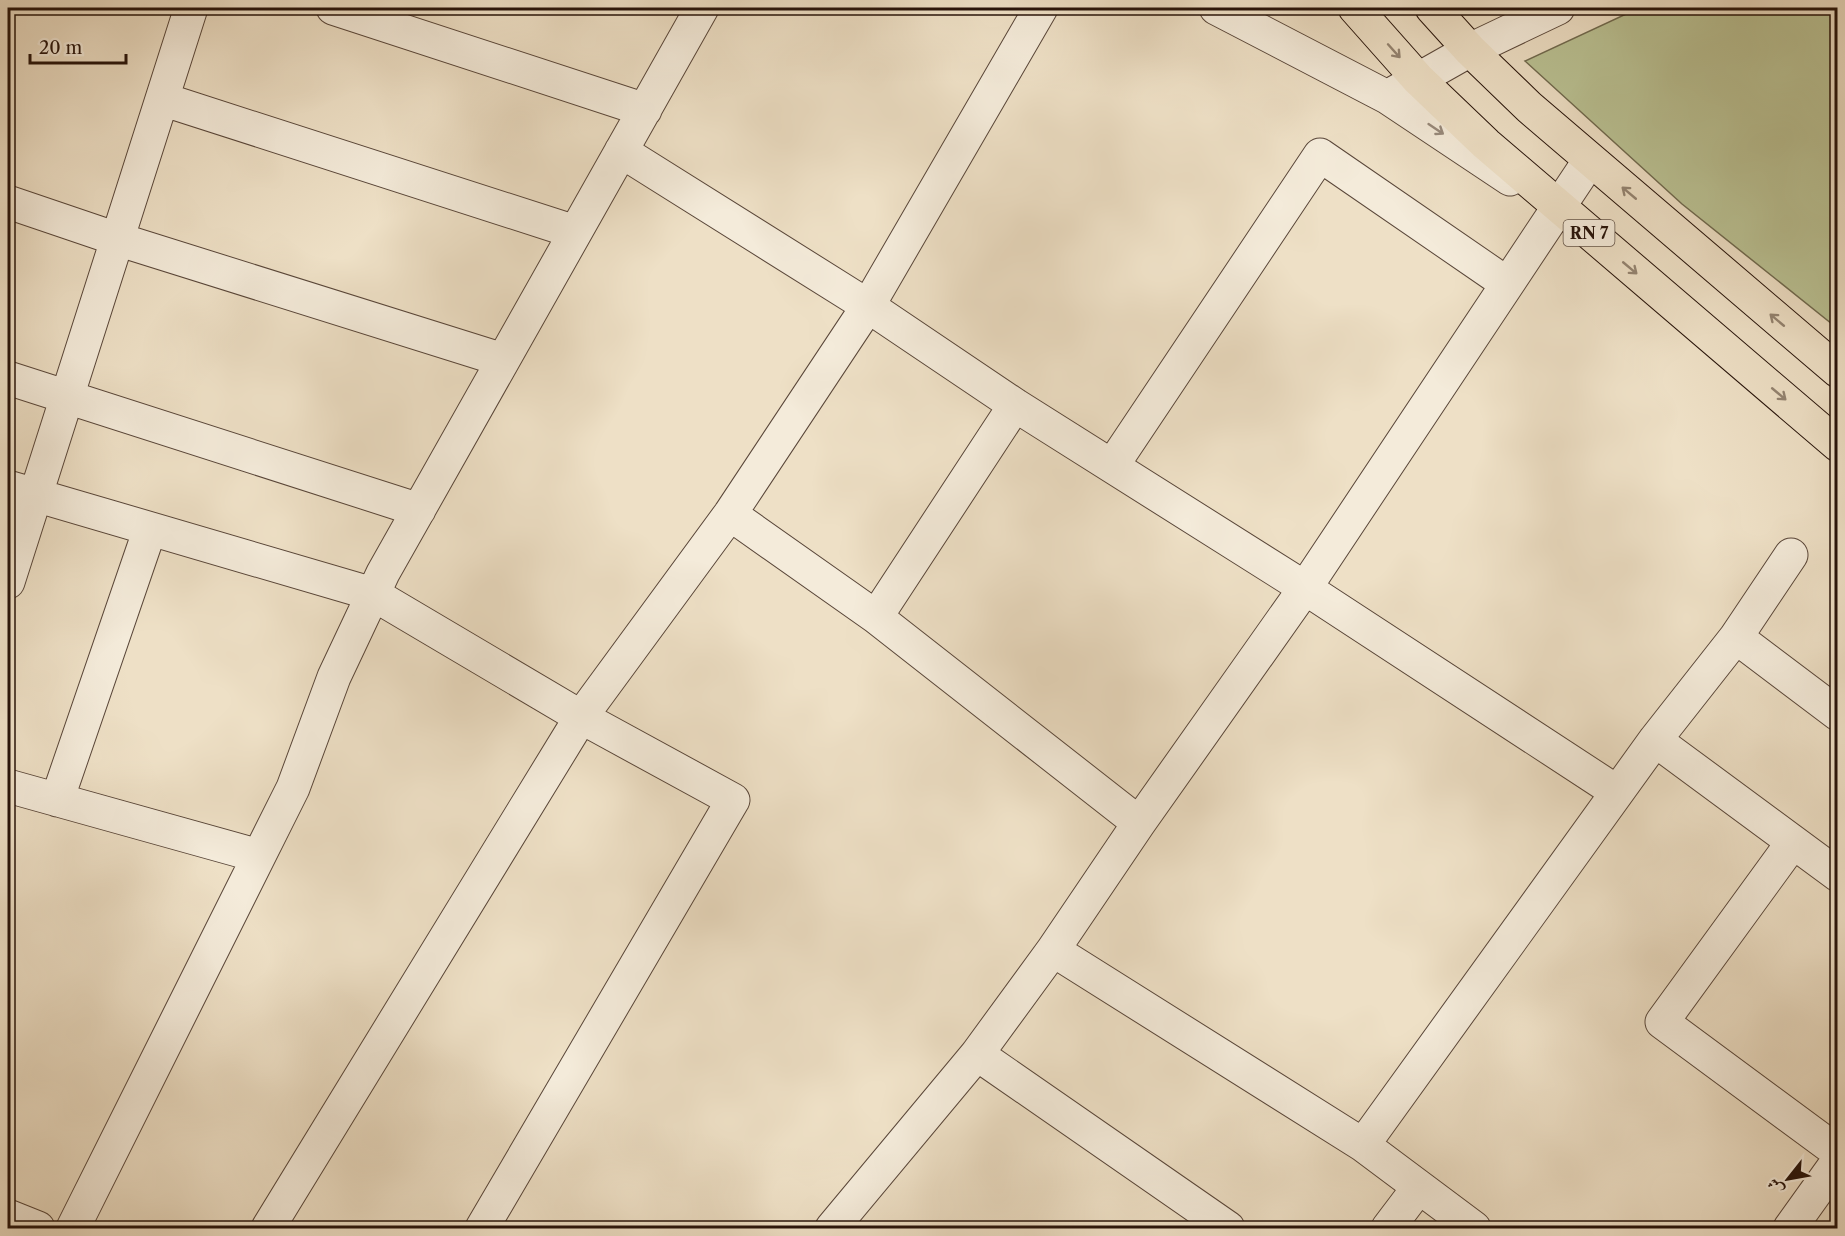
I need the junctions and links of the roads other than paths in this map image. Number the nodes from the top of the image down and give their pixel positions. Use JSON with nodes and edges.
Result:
{"nodes":[{"id":1,"x":191,"y":8,"type":"edge"},
{"id":2,"x":333,"y":8,"type":"edge"},
{"id":3,"x":702,"y":8,"type":"edge"},
{"id":4,"x":1041,"y":8,"type":"edge"},
{"id":5,"x":1216,"y":8,"type":"edge"},
{"id":6,"x":1355,"y":8,"type":"edge"},
{"id":7,"x":1432,"y":8,"type":"edge"},
{"id":8,"x":1558,"y":8,"type":"edge"},
{"id":9,"x":1470,"y":50,"type":"junction"},
{"id":10,"x":1418,"y":79,"type":"junction"},
{"id":11,"x":1387,"y":97,"type":"junction"},
{"id":12,"x":162,"y":99,"type":"junction"},
{"id":13,"x":645,"y":110,"type":"junction"},
{"id":14,"x":621,"y":151,"type":"junction"},
{"id":15,"x":1590,"y":160,"type":"junction"},
{"id":16,"x":8,"y":202,"type":"edge"},
{"id":17,"x":1559,"y":207,"type":"junction"},
{"id":18,"x":575,"y":232,"type":"junction"},
{"id":19,"x":117,"y":239,"type":"junction"},
{"id":20,"x":1506,"y":283,"type":"junction"},
{"id":21,"x":868,"y":306,"type":"junction"},
{"id":22,"x":503,"y":360,"type":"junction"},
{"id":23,"x":1838,"y":371,"type":"edge"},
{"id":24,"x":8,"y":378,"type":"edge"},
{"id":25,"x":66,"y":398,"type":"junction"},
{"id":26,"x":1015,"y":405,"type":"junction"},
{"id":27,"x":1838,"y":445,"type":"edge"},
{"id":28,"x":1112,"y":466,"type":"junction"},
{"id":29,"x":21,"y":491,"type":"edge"},
{"id":30,"x":419,"y":510,"type":"junction"},
{"id":31,"x":730,"y":514,"type":"junction"},
{"id":32,"x":150,"y":529,"type":"junction"},
{"id":33,"x":1791,"y":555,"type":"dead end"},
{"id":34,"x":8,"y":582,"type":"edge"},
{"id":35,"x":1305,"y":588,"type":"junction"},
{"id":36,"x":373,"y":594,"type":"junction"},
{"id":37,"x":876,"y":617,"type":"junction"},
{"id":38,"x":1736,"y":637,"type":"junction"},
{"id":39,"x":1838,"y":714,"type":"edge"},
{"id":40,"x":580,"y":717,"type":"junction"},
{"id":41,"x":1655,"y":740,"type":"junction"},
{"id":42,"x":8,"y":786,"type":"edge"},
{"id":43,"x":1617,"y":792,"type":"junction"},
{"id":44,"x":57,"y":800,"type":"junction"},
{"id":45,"x":1138,"y":823,"type":"junction"},
{"id":46,"x":1793,"y":842,"type":"junction"},
{"id":47,"x":259,"y":856,"type":"junction"},
{"id":48,"x":1838,"y":875,"type":"edge"},
{"id":49,"x":1053,"y":950,"type":"junction"},
{"id":50,"x":977,"y":1054,"type":"junction"},
{"id":51,"x":1363,"y":1145,"type":"junction"},
{"id":52,"x":1838,"y":1152,"type":"edge"},
{"id":53,"x":1838,"y":1161,"type":"edge"},
{"id":54,"x":1419,"y":1187,"type":"junction"},
{"id":55,"x":8,"y":1216,"type":"edge"},
{"id":56,"x":842,"y":1225,"type":"edge"},
{"id":57,"x":38,"y":1228,"type":"edge"},
{"id":58,"x":73,"y":1228,"type":"edge"},
{"id":59,"x":268,"y":1228,"type":"edge"},
{"id":60,"x":482,"y":1228,"type":"edge"},
{"id":61,"x":1228,"y":1228,"type":"edge"},
{"id":62,"x":1388,"y":1228,"type":"edge"},
{"id":63,"x":1474,"y":1228,"type":"edge"},
{"id":64,"x":1790,"y":1228,"type":"edge"}],
"edges":[{"from":1,"to":12,"type":"street"},
{"from":2,"to":13,"type":"street"},
{"from":3,"to":13,"type":"street"},
{"from":4,"to":21,"type":"street"},
{"from":5,"to":11,"type":"street"},
{"from":6,"to":10,"type":"highway","number":"RN 7","one_way":true},
{"from":7,"to":9,"type":"highway"},
{"from":8,"to":9,"type":"street"},
{"from":9,"to":10,"type":"street"},
{"from":9,"to":15,"type":"highway"},
{"from":10,"to":11,"type":"street"},
{"from":10,"to":17,"type":"highway","number":"RN 7"},
{"from":11,"to":17,"type":"street","one_way":true},
{"from":12,"to":18,"type":"street"},
{"from":12,"to":19,"type":"street"},
{"from":13,"to":14,"type":"street"},
{"from":14,"to":18,"type":"street"},
{"from":14,"to":21,"type":"street"},
{"from":15,"to":17,"type":"street"},
{"from":23,"to":15,"type":"highway","one_way":true},
{"from":16,"to":19,"type":"street"},
{"from":17,"to":20,"type":"street"},
{"from":17,"to":27,"type":"highway","number":"RN 7","one_way":true},
{"from":18,"to":22,"type":"street"},
{"from":19,"to":22,"type":"street"},
{"from":19,"to":25,"type":"street"},
{"from":20,"to":28,"type":"street"},
{"from":20,"to":35,"type":"street"},
{"from":21,"to":26,"type":"street"},
{"from":21,"to":31,"type":"street"},
{"from":22,"to":30,"type":"street"},
{"from":24,"to":25,"type":"street"},
{"from":25,"to":29,"type":"street"},
{"from":25,"to":30,"type":"street"},
{"from":26,"to":28,"type":"street"},
{"from":26,"to":37,"type":"street"},
{"from":28,"to":35,"type":"street"},
{"from":29,"to":32,"type":"street"},
{"from":29,"to":34,"type":"street"},
{"from":30,"to":36,"type":"street"},
{"from":31,"to":37,"type":"street"},
{"from":31,"to":40,"type":"street"},
{"from":32,"to":36,"type":"street"},
{"from":32,"to":44,"type":"street"},
{"from":33,"to":38,"type":"street"},
{"from":35,"to":43,"type":"street"},
{"from":35,"to":45,"type":"street"},
{"from":36,"to":40,"type":"street"},
{"from":36,"to":47,"type":"street"},
{"from":37,"to":45,"type":"street"},
{"from":38,"to":39,"type":"street"},
{"from":38,"to":41,"type":"street"},
{"from":40,"to":59,"type":"street"},
{"from":40,"to":60,"type":"street"},
{"from":41,"to":43,"type":"street"},
{"from":41,"to":46,"type":"street"},
{"from":42,"to":44,"type":"street"},
{"from":43,"to":51,"type":"street"},
{"from":44,"to":47,"type":"street"},
{"from":45,"to":49,"type":"street"},
{"from":46,"to":48,"type":"street"},
{"from":46,"to":52,"type":"street"},
{"from":47,"to":58,"type":"street"},
{"from":49,"to":50,"type":"street"},
{"from":49,"to":51,"type":"street"},
{"from":50,"to":56,"type":"street"},
{"from":50,"to":61,"type":"street"},
{"from":51,"to":54,"type":"street"},
{"from":53,"to":64,"type":"street"},
{"from":54,"to":62,"type":"street"},
{"from":54,"to":63,"type":"street"},
{"from":55,"to":57,"type":"street"}]}
